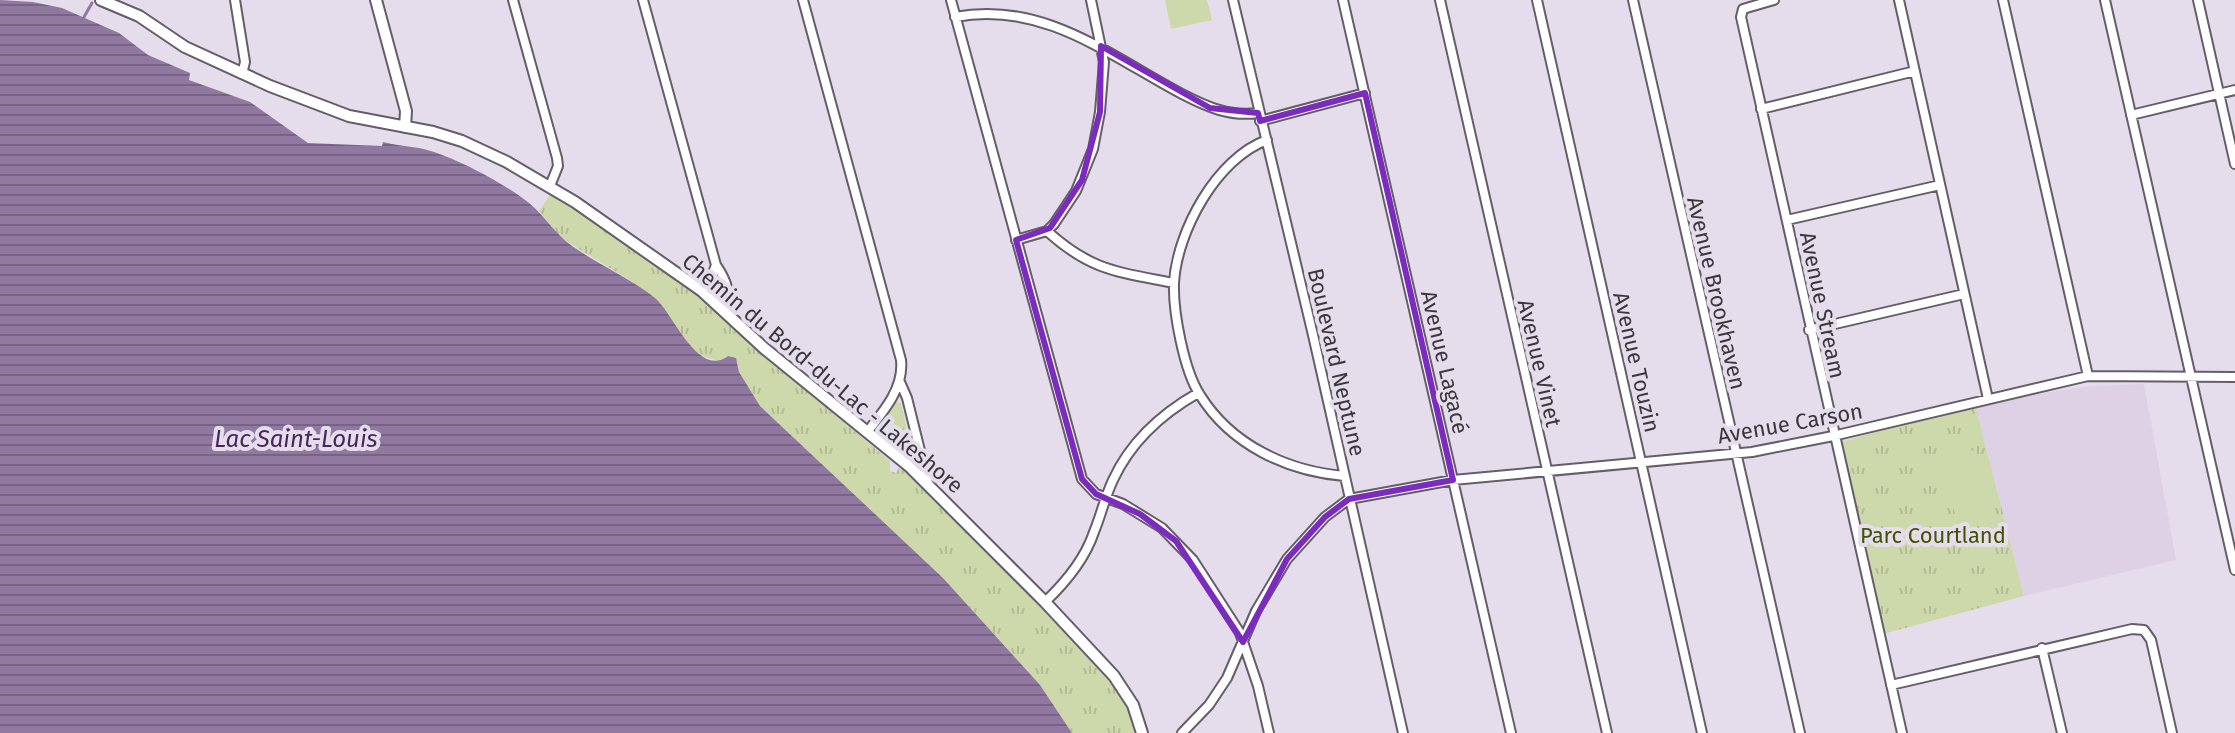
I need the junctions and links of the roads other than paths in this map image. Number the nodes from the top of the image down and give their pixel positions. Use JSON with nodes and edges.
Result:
{"nodes":[{"id":1,"x":101,"y":0,"type":"edge"},
{"id":2,"x":235,"y":0,"type":"edge"},
{"id":3,"x":376,"y":0,"type":"edge"},
{"id":4,"x":513,"y":0,"type":"edge"},
{"id":5,"x":643,"y":0,"type":"edge"},
{"id":6,"x":803,"y":0,"type":"edge"},
{"id":7,"x":951,"y":0,"type":"edge"},
{"id":8,"x":1091,"y":0,"type":"edge"},
{"id":9,"x":1233,"y":0,"type":"edge"},
{"id":10,"x":1343,"y":0,"type":"edge"},
{"id":11,"x":1440,"y":0,"type":"edge"},
{"id":12,"x":1537,"y":0,"type":"edge"},
{"id":13,"x":1633,"y":0,"type":"edge"},
{"id":14,"x":1774,"y":0,"type":"edge"},
{"id":15,"x":1899,"y":0,"type":"edge"},
{"id":16,"x":2003,"y":0,"type":"edge"},
{"id":17,"x":2105,"y":0,"type":"edge"},
{"id":18,"x":2198,"y":0,"type":"edge"},
{"id":19,"x":955,"y":17,"type":"junction"},
{"id":20,"x":1101,"y":46,"type":"junction"},
{"id":21,"x":1915,"y":71,"type":"junction"},
{"id":22,"x":242,"y":74,"type":"junction"},
{"id":23,"x":2235,"y":90,"type":"edge"},
{"id":24,"x":1365,"y":93,"type":"junction"},
{"id":25,"x":2219,"y":94,"type":"junction"},
{"id":26,"x":1761,"y":109,"type":"junction"},
{"id":27,"x":2131,"y":115,"type":"junction"},
{"id":28,"x":1259,"y":117,"type":"junction"},
{"id":29,"x":405,"y":127,"type":"junction"},
{"id":30,"x":1267,"y":140,"type":"junction"},
{"id":31,"x":2235,"y":164,"type":"edge"},
{"id":32,"x":1940,"y":185,"type":"junction"},
{"id":33,"x":550,"y":186,"type":"junction"},
{"id":34,"x":1787,"y":220,"type":"junction"},
{"id":35,"x":1047,"y":231,"type":"junction"},
{"id":36,"x":1016,"y":240,"type":"junction"},
{"id":37,"x":716,"y":265,"type":"junction"},
{"id":38,"x":1174,"y":283,"type":"junction"},
{"id":39,"x":702,"y":291,"type":"junction"},
{"id":40,"x":1964,"y":294,"type":"junction"},
{"id":41,"x":724,"y":310,"type":"junction"},
{"id":42,"x":1809,"y":330,"type":"junction"},
{"id":43,"x":2088,"y":376,"type":"junction"},
{"id":44,"x":2191,"y":376,"type":"junction"},
{"id":45,"x":2235,"y":377,"type":"edge"},
{"id":46,"x":900,"y":382,"type":"junction"},
{"id":47,"x":1198,"y":393,"type":"junction"},
{"id":48,"x":1988,"y":399,"type":"junction"},
{"id":49,"x":867,"y":432,"type":"junction"},
{"id":50,"x":1833,"y":436,"type":"junction"},
{"id":51,"x":1736,"y":453,"type":"junction"},
{"id":52,"x":1641,"y":463,"type":"junction"},
{"id":53,"x":1547,"y":472,"type":"junction"},
{"id":54,"x":1344,"y":476,"type":"junction"},
{"id":55,"x":1453,"y":480,"type":"junction"},
{"id":56,"x":928,"y":483,"type":"junction"},
{"id":57,"x":1106,"y":498,"type":"junction"},
{"id":58,"x":1349,"y":499,"type":"junction"},
{"id":59,"x":2235,"y":570,"type":"edge"},
{"id":60,"x":1045,"y":602,"type":"junction"},
{"id":61,"x":1243,"y":642,"type":"junction"},
{"id":62,"x":2042,"y":648,"type":"junction"},
{"id":63,"x":1891,"y":685,"type":"junction"},
{"id":64,"x":1142,"y":733,"type":"edge"},
{"id":65,"x":1182,"y":733,"type":"edge"},
{"id":66,"x":1269,"y":733,"type":"edge"},
{"id":67,"x":1403,"y":733,"type":"edge"},
{"id":68,"x":1511,"y":733,"type":"edge"},
{"id":69,"x":1607,"y":733,"type":"edge"},
{"id":70,"x":1702,"y":733,"type":"edge"},
{"id":71,"x":1800,"y":733,"type":"edge"},
{"id":72,"x":1902,"y":733,"type":"edge"},
{"id":73,"x":2062,"y":733,"type":"edge"},
{"id":74,"x":2172,"y":733,"type":"edge"}],
"edges":[{"from":1,"to":22,"type":"street","name":"Chemin du Bord-du-Lac - Lakeshore"},
{"from":2,"to":22,"type":"street"},
{"from":3,"to":29,"type":"street"},
{"from":4,"to":33,"type":"street"},
{"from":5,"to":37,"type":"street"},
{"from":6,"to":46,"type":"street"},
{"from":7,"to":19,"type":"street"},
{"from":8,"to":20,"type":"street"},
{"from":9,"to":28,"type":"street","name":"Boulevard Neptune"},
{"from":10,"to":24,"type":"street","name":"Avenue Lagacé"},
{"from":11,"to":53,"type":"street","name":"Avenue Vinet"},
{"from":12,"to":52,"type":"street","name":"Avenue Touzin"},
{"from":13,"to":51,"type":"street","name":"Avenue Brookhaven"},
{"from":14,"to":26,"type":"street","name":"Avenue Stream"},
{"from":15,"to":21,"type":"street"},
{"from":16,"to":43,"type":"street"},
{"from":17,"to":27,"type":"street"},
{"from":18,"to":25,"type":"street"},
{"from":19,"to":20,"type":"street"},
{"from":19,"to":36,"type":"street"},
{"from":20,"to":28,"type":"street"},
{"from":20,"to":35,"type":"street"},
{"from":21,"to":26,"type":"street"},
{"from":21,"to":32,"type":"street"},
{"from":22,"to":29,"type":"street","name":"Chemin du Bord-du-Lac - Lakeshore"},
{"from":23,"to":25,"type":"street"},
{"from":24,"to":28,"type":"street"},
{"from":24,"to":55,"type":"street","name":"Avenue Lagacé"},
{"from":25,"to":27,"type":"street"},
{"from":25,"to":31,"type":"street"},
{"from":26,"to":34,"type":"street","name":"Avenue Stream"},
{"from":27,"to":44,"type":"street"},
{"from":28,"to":30,"type":"street","name":"Boulevard Neptune"},
{"from":29,"to":33,"type":"street","name":"Chemin du Bord-du-Lac - Lakeshore"},
{"from":30,"to":38,"type":"street"},
{"from":30,"to":54,"type":"street","name":"Boulevard Neptune"},
{"from":32,"to":34,"type":"street"},
{"from":32,"to":40,"type":"street"},
{"from":33,"to":39,"type":"street","name":"Chemin du Bord-du-Lac - Lakeshore"},
{"from":34,"to":42,"type":"street","name":"Avenue Stream"},
{"from":35,"to":36,"type":"street"},
{"from":35,"to":38,"type":"street"},
{"from":36,"to":57,"type":"street"},
{"from":37,"to":39,"type":"street"},
{"from":37,"to":41,"type":"street"},
{"from":38,"to":47,"type":"street"},
{"from":39,"to":41,"type":"street","name":"Chemin du Bord-du-Lac - Lakeshore"},
{"from":40,"to":42,"type":"street"},
{"from":40,"to":48,"type":"street"},
{"from":41,"to":49,"type":"street","name":"Chemin du Bord-du-Lac - Lakeshore"},
{"from":42,"to":50,"type":"street","name":"Avenue Stream"},
{"from":43,"to":44,"type":"street","name":"Avenue Carson"},
{"from":43,"to":48,"type":"street","name":"Avenue Carson"},
{"from":44,"to":45,"type":"street","name":"Avenue Carson"},
{"from":44,"to":59,"type":"street"},
{"from":46,"to":49,"type":"street"},
{"from":46,"to":56,"type":"street"},
{"from":47,"to":54,"type":"street"},
{"from":47,"to":57,"type":"street"},
{"from":48,"to":50,"type":"street","name":"Avenue Carson"},
{"from":49,"to":56,"type":"street","name":"Chemin du Bord-du-Lac - Lakeshore"},
{"from":50,"to":51,"type":"street","name":"Avenue Carson"},
{"from":50,"to":63,"type":"street","name":"Avenue Stream"},
{"from":51,"to":52,"type":"street","name":"Avenue Carson"},
{"from":51,"to":71,"type":"street","name":"Avenue Brookhaven"},
{"from":52,"to":53,"type":"street","name":"Avenue Carson"},
{"from":52,"to":70,"type":"street","name":"Avenue Touzin"},
{"from":53,"to":55,"type":"street","name":"Avenue Carson"},
{"from":53,"to":69,"type":"street","name":"Avenue Vinet"},
{"from":54,"to":58,"type":"street","name":"Boulevard Neptune"},
{"from":55,"to":58,"type":"street","name":"Avenue Carson"},
{"from":55,"to":68,"type":"street","name":"Avenue Lagacé"},
{"from":56,"to":60,"type":"street","name":"Chemin du Bord-du-Lac - Lakeshore"},
{"from":57,"to":60,"type":"street"},
{"from":57,"to":61,"type":"street"},
{"from":58,"to":61,"type":"street"},
{"from":58,"to":67,"type":"street","name":"Boulevard Neptune"},
{"from":60,"to":64,"type":"street","name":"Chemin du Bord-du-Lac - Lakeshore"},
{"from":61,"to":65,"type":"street"},
{"from":61,"to":66,"type":"street"},
{"from":62,"to":63,"type":"street"},
{"from":62,"to":73,"type":"street"},
{"from":62,"to":74,"type":"street"},
{"from":63,"to":72,"type":"street","name":"Avenue Stream"}]}
